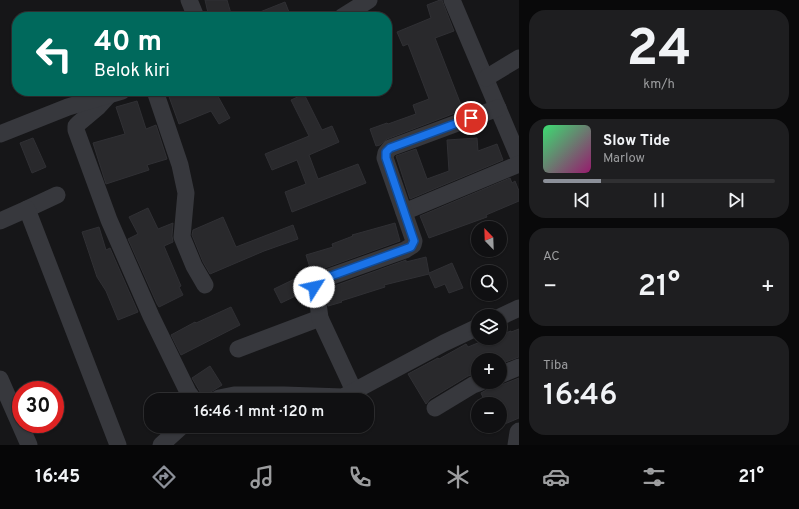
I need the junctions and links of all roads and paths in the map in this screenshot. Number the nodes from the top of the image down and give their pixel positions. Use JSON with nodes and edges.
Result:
{"nodes":[{"id":1,"x":189,"y":0,"type":"edge"},
{"id":2,"x":369,"y":0,"type":"edge"},
{"id":3,"x":452,"y":0,"type":"edge"},
{"id":4,"x":194,"y":12,"type":"edge"},
{"id":5,"x":350,"y":12,"type":"edge"},
{"id":6,"x":519,"y":58,"type":"edge"},
{"id":7,"x":486,"y":78,"type":"junction"},
{"id":8,"x":105,"y":96,"type":"edge"},
{"id":9,"x":112,"y":96,"type":"edge"},
{"id":10,"x":157,"y":96,"type":"edge"},
{"id":11,"x":498,"y":108,"type":"junction"},
{"id":12,"x":0,"y":134,"type":"edge"},
{"id":13,"x":519,"y":158,"type":"edge"},
{"id":14,"x":519,"y":164,"type":"edge"},
{"id":15,"x":57,"y":195,"type":"dead end"},
{"id":16,"x":27,"y":209,"type":"junction"},
{"id":17,"x":404,"y":212,"type":"junction"},
{"id":18,"x":0,"y":221,"type":"edge"},
{"id":19,"x":205,"y":285,"type":"dead end"},
{"id":20,"x":519,"y":308,"type":"edge"},
{"id":21,"x":507,"y":314,"type":"edge"},
{"id":22,"x":320,"y":318,"type":"junction"},
{"id":23,"x":471,"y":330,"type":"edge"},
{"id":24,"x":238,"y":349,"type":"dead end"},
{"id":25,"x":519,"y":367,"type":"edge"},
{"id":26,"x":507,"y":372,"type":"edge"},
{"id":27,"x":0,"y":379,"type":"edge"},
{"id":28,"x":471,"y":386,"type":"edge"},
{"id":29,"x":354,"y":391,"type":"junction"},
{"id":30,"x":189,"y":393,"type":"edge"},
{"id":31,"x":350,"y":393,"type":"edge"},
{"id":32,"x":5,"y":405,"type":"edge"},
{"id":33,"x":435,"y":408,"type":"dead end"},
{"id":34,"x":519,"y":432,"type":"edge"},
{"id":35,"x":174,"y":433,"type":"edge"},
{"id":36,"x":29,"y":445,"type":"edge"},
{"id":37,"x":117,"y":445,"type":"edge"},
{"id":38,"x":127,"y":445,"type":"edge"},
{"id":39,"x":161,"y":445,"type":"edge"},
{"id":40,"x":516,"y":445,"type":"edge"}],
"edges":[{"from":1,"to":4,"type":"street"},
{"from":2,"to":5,"type":"street"},
{"from":3,"to":7,"type":"street"},
{"from":6,"to":7,"type":"street"},
{"from":7,"to":11,"type":"street"},
{"from":8,"to":12,"type":"street"},
{"from":9,"to":30,"type":"street"},
{"from":10,"to":19,"type":"street"},
{"from":11,"to":13,"type":"street"},
{"from":11,"to":17,"type":"street"},
{"from":14,"to":17,"type":"street"},
{"from":15,"to":16,"type":"street"},
{"from":16,"to":18,"type":"street"},
{"from":16,"to":37,"type":"street"},
{"from":17,"to":22,"type":"street"},
{"from":20,"to":21,"type":"street"},
{"from":22,"to":24,"type":"street"},
{"from":22,"to":29,"type":"street"},
{"from":23,"to":29,"type":"street"},
{"from":25,"to":26,"type":"street"},
{"from":27,"to":32,"type":"street"},
{"from":28,"to":33,"type":"street"},
{"from":29,"to":31,"type":"street"},
{"from":32,"to":36,"type":"street"},
{"from":34,"to":40,"type":"street"},
{"from":35,"to":39,"type":"street"},
{"from":37,"to":38,"type":"street"}]}
